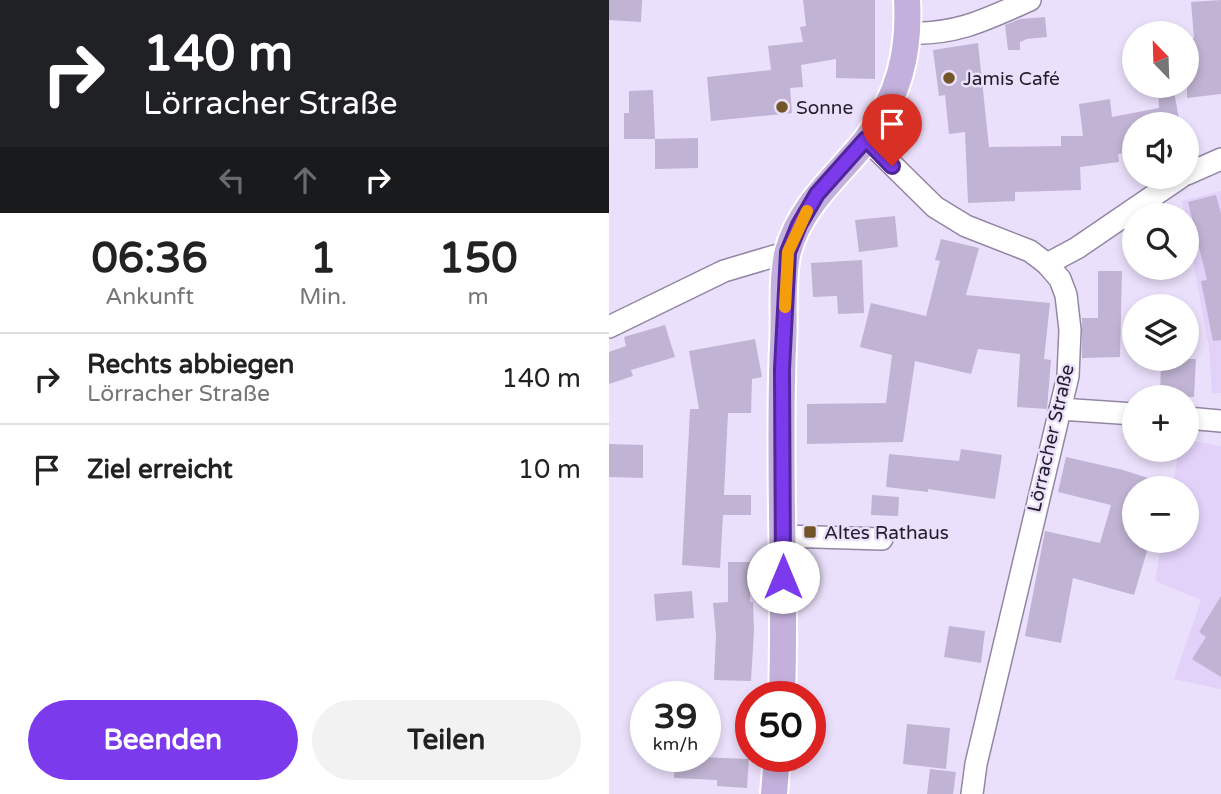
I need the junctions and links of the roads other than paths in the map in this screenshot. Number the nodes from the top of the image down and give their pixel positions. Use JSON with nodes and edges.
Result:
{"nodes":[{"id":1,"x":907,"y":0,"type":"edge"},
{"id":2,"x":1030,"y":0,"type":"edge"},
{"id":3,"x":909,"y":33,"type":"junction"},
{"id":4,"x":866,"y":139,"type":"junction"},
{"id":5,"x":1221,"y":159,"type":"edge"},
{"id":6,"x":1199,"y":169,"type":"edge"},
{"id":7,"x":1163,"y":189,"type":"edge"},
{"id":8,"x":788,"y":252,"type":"junction"},
{"id":9,"x":1047,"y":264,"type":"junction"},
{"id":10,"x":609,"y":327,"type":"edge"},
{"id":11,"x":1060,"y":409,"type":"junction"},
{"id":12,"x":1122,"y":413,"type":"edge"},
{"id":13,"x":1199,"y":419,"type":"edge"},
{"id":14,"x":1221,"y":421,"type":"edge"},
{"id":15,"x":783,"y":537,"type":"junction"},
{"id":16,"x":882,"y":539,"type":"dead end"},
{"id":17,"x":782,"y":681,"type":"edge"},
{"id":18,"x":776,"y":772,"type":"edge"},
{"id":19,"x":774,"y":794,"type":"edge"},
{"id":20,"x":972,"y":794,"type":"edge"}],
"edges":[{"from":1,"to":3,"type":"main road"},
{"from":2,"to":3,"type":"street"},
{"from":3,"to":4,"type":"main road"},
{"from":4,"to":8,"type":"main road"},
{"from":4,"to":9,"type":"street","name":"Lörracher Straße"},
{"from":5,"to":6,"type":"street"},
{"from":7,"to":9,"type":"street"},
{"from":8,"to":10,"type":"street"},
{"from":8,"to":15,"type":"main road"},
{"from":9,"to":11,"type":"street","name":"Lörracher Straße"},
{"from":11,"to":12,"type":"street"},
{"from":11,"to":20,"type":"street","name":"Lörracher Straße"},
{"from":13,"to":14,"type":"street"},
{"from":15,"to":16,"type":"street"},
{"from":15,"to":17,"type":"main road"},
{"from":18,"to":19,"type":"main road"}]}
